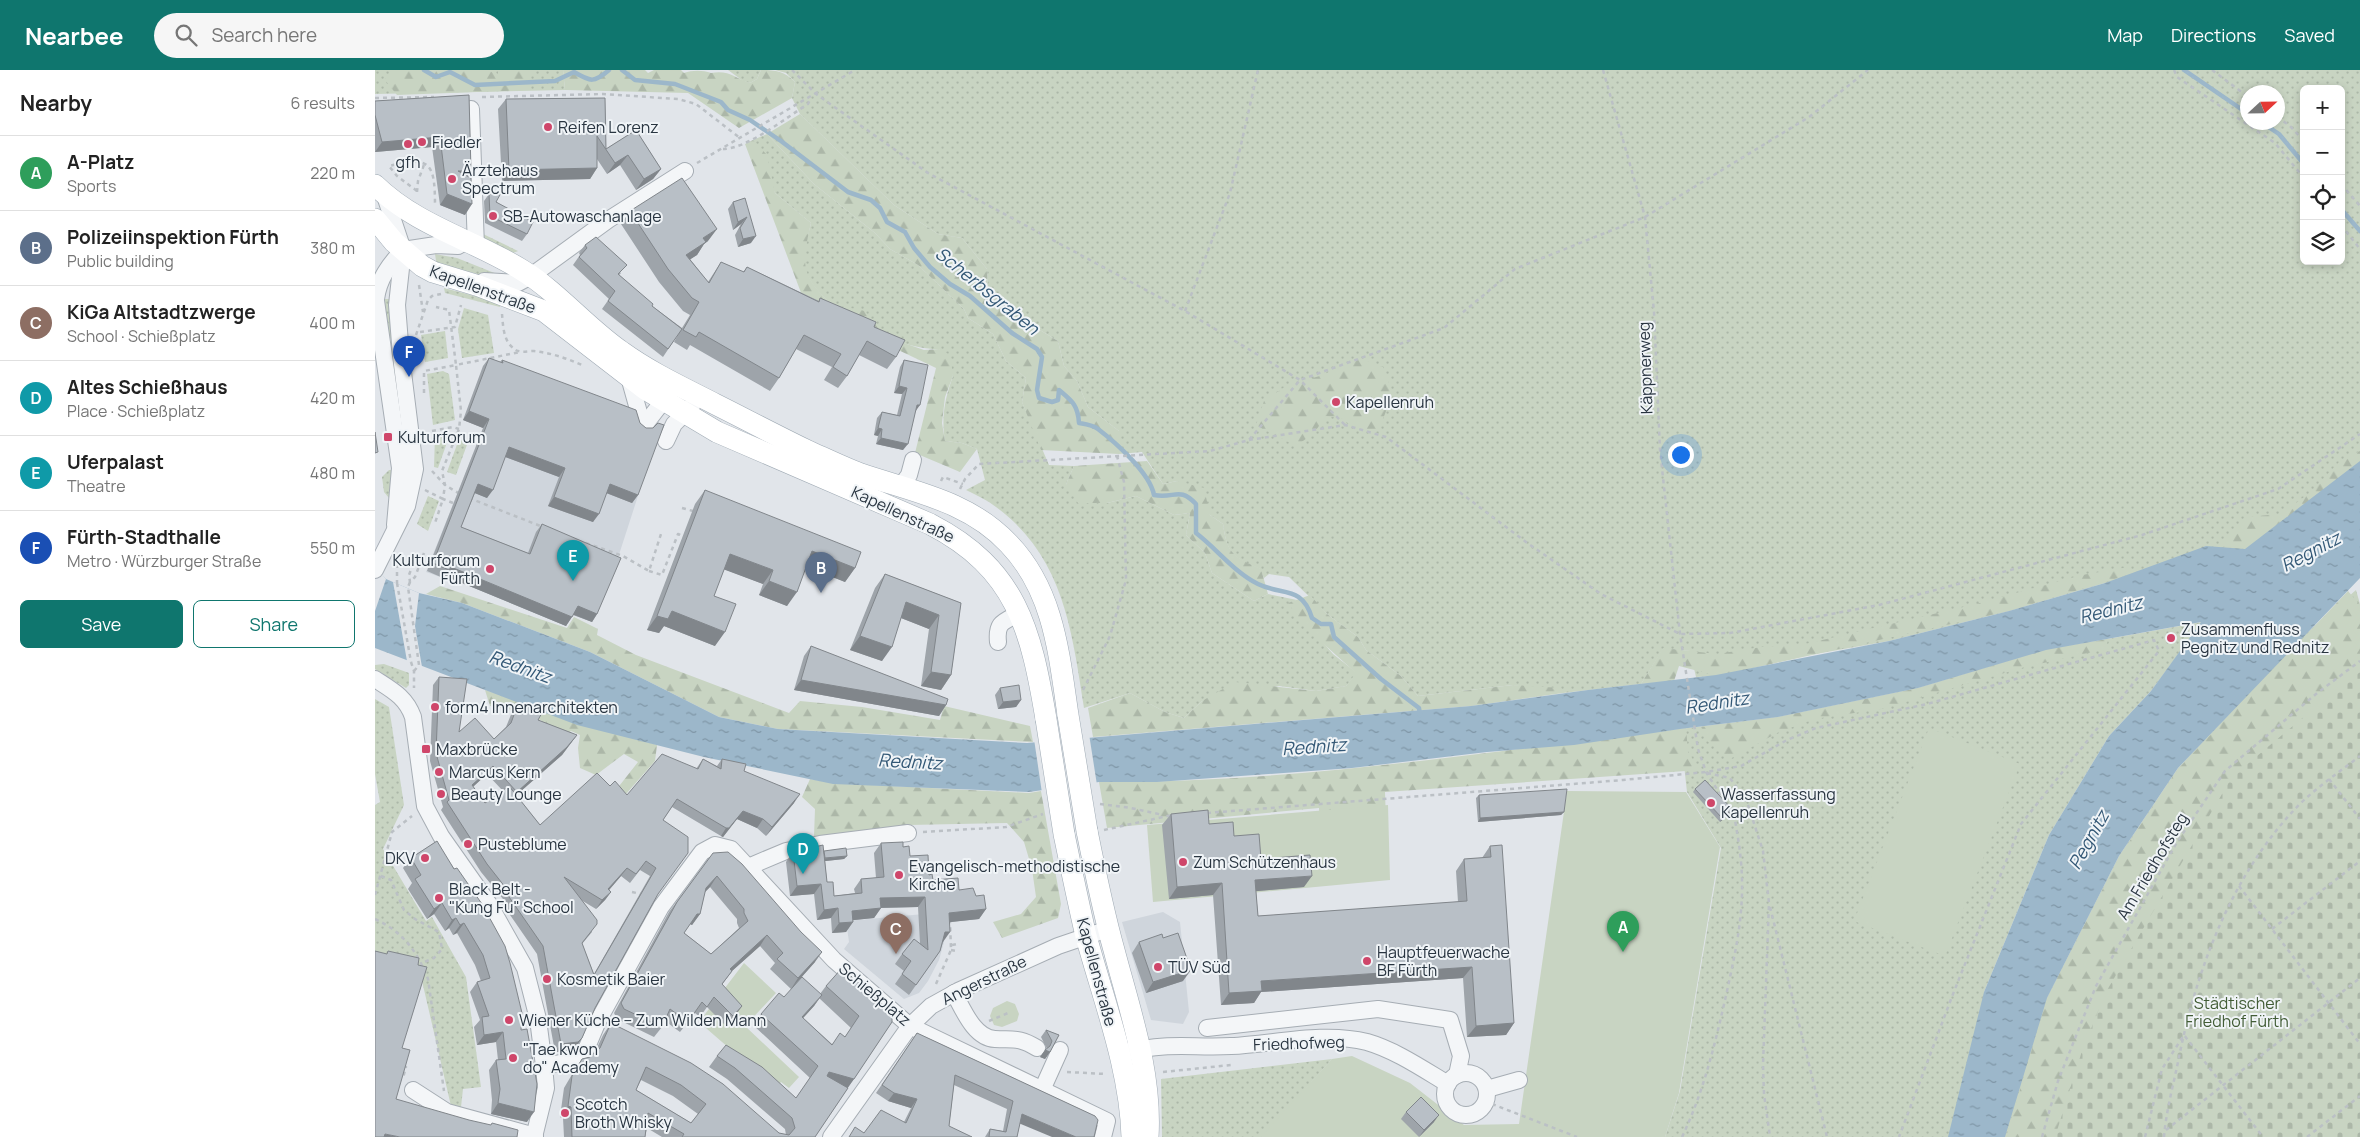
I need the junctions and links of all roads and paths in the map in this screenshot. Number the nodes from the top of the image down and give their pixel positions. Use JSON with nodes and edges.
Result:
{"nodes":[{"id":1,"x":792,"y":70,"type":"edge"},
{"id":2,"x":855,"y":70,"type":"edge"},
{"id":3,"x":1258,"y":70,"type":"edge"},
{"id":4,"x":1603,"y":70,"type":"edge"},
{"id":5,"x":1868,"y":70,"type":"edge"},
{"id":6,"x":2174,"y":70,"type":"edge"},
{"id":7,"x":2212,"y":70,"type":"edge"},
{"id":8,"x":2240,"y":91,"type":"edge"},
{"id":9,"x":816,"y":94,"type":"junction"},
{"id":10,"x":812,"y":96,"type":"junction"},
{"id":11,"x":444,"y":97,"type":"edge"},
{"id":12,"x":375,"y":98,"type":"edge"},
{"id":13,"x":472,"y":103,"type":"joint"},
{"id":14,"x":2285,"y":122,"type":"edge"},
{"id":15,"x":2300,"y":137,"type":"edge"},
{"id":16,"x":740,"y":138,"type":"junction"},
{"id":17,"x":722,"y":149,"type":"junction"},
{"id":18,"x":425,"y":162,"type":"junction"},
{"id":19,"x":685,"y":171,"type":"joint"},
{"id":20,"x":2302,"y":175,"type":"edge"},
{"id":21,"x":379,"y":189,"type":"edge"},
{"id":22,"x":2345,"y":189,"type":"edge"},
{"id":23,"x":2360,"y":206,"type":"edge"},
{"id":24,"x":434,"y":210,"type":"dead end"},
{"id":25,"x":1645,"y":217,"type":"junction"},
{"id":26,"x":375,"y":219,"type":"edge"},
{"id":27,"x":2345,"y":230,"type":"edge"},
{"id":28,"x":470,"y":244,"type":"junction"},
{"id":29,"x":2360,"y":249,"type":"edge"},
{"id":30,"x":403,"y":250,"type":"junction"},
{"id":31,"x":531,"y":276,"type":"junction"},
{"id":32,"x":479,"y":286,"type":"junction"},
{"id":33,"x":419,"y":288,"type":"dead end"},
{"id":34,"x":441,"y":294,"type":"dead end"},
{"id":35,"x":376,"y":297,"type":"edge"},
{"id":36,"x":461,"y":305,"type":"dead end"},
{"id":37,"x":436,"y":306,"type":"dead end"},
{"id":38,"x":501,"y":310,"type":"dead end"},
{"id":39,"x":1185,"y":311,"type":"junction"},
{"id":40,"x":423,"y":312,"type":"junction"},
{"id":41,"x":451,"y":328,"type":"junction"},
{"id":42,"x":420,"y":332,"type":"dead end"},
{"id":43,"x":415,"y":342,"type":"dead end"},
{"id":44,"x":521,"y":352,"type":"junction"},
{"id":45,"x":401,"y":356,"type":"junction"},
{"id":46,"x":379,"y":360,"type":"edge"},
{"id":47,"x":456,"y":365,"type":"junction"},
{"id":48,"x":589,"y":367,"type":"dead end"},
{"id":49,"x":419,"y":370,"type":"dead end"},
{"id":50,"x":629,"y":377,"type":"junction"},
{"id":51,"x":1299,"y":380,"type":"junction"},
{"id":52,"x":424,"y":393,"type":"dead end"},
{"id":53,"x":422,"y":398,"type":"dead end"},
{"id":54,"x":665,"y":399,"type":"junction"},
{"id":55,"x":708,"y":400,"type":"junction"},
{"id":56,"x":683,"y":413,"type":"junction"},
{"id":57,"x":1345,"y":425,"type":"junction"},
{"id":58,"x":459,"y":428,"type":"junction"},
{"id":59,"x":432,"y":431,"type":"dead end"},
{"id":60,"x":2360,"y":434,"type":"edge"},
{"id":61,"x":1249,"y":440,"type":"junction"},
{"id":62,"x":666,"y":441,"type":"dead end"},
{"id":63,"x":1117,"y":456,"type":"junction"},
{"id":64,"x":913,"y":460,"type":"dead end"},
{"id":65,"x":432,"y":471,"type":"dead end"},
{"id":66,"x":940,"y":484,"type":"dead end"},
{"id":67,"x":963,"y":484,"type":"junction"},
{"id":68,"x":424,"y":485,"type":"dead end"},
{"id":69,"x":445,"y":485,"type":"junction"},
{"id":70,"x":901,"y":486,"type":"junction"},
{"id":71,"x":443,"y":498,"type":"junction"},
{"id":72,"x":453,"y":503,"type":"dead end"},
{"id":73,"x":954,"y":505,"type":"junction"},
{"id":74,"x":682,"y":508,"type":"dead end"},
{"id":75,"x":693,"y":511,"type":"dead end"},
{"id":76,"x":435,"y":523,"type":"dead end"},
{"id":77,"x":545,"y":528,"type":"edge"},
{"id":78,"x":395,"y":530,"type":"junction"},
{"id":79,"x":661,"y":534,"type":"dead end"},
{"id":80,"x":683,"y":536,"type":"dead end"},
{"id":81,"x":580,"y":541,"type":"edge"},
{"id":82,"x":424,"y":553,"type":"dead end"},
{"id":83,"x":416,"y":556,"type":"dead end"},
{"id":84,"x":375,"y":568,"type":"edge"},
{"id":85,"x":649,"y":571,"type":"junction"},
{"id":86,"x":410,"y":582,"type":"junction"},
{"id":87,"x":397,"y":583,"type":"dead end"},
{"id":88,"x":1020,"y":613,"type":"junction"},
{"id":89,"x":1680,"y":634,"type":"junction"},
{"id":90,"x":998,"y":642,"type":"dead end"},
{"id":91,"x":2360,"y":661,"type":"edge"},
{"id":92,"x":375,"y":679,"type":"edge"},
{"id":93,"x":1077,"y":692,"type":"dead end"},
{"id":94,"x":2360,"y":756,"type":"edge"},
{"id":95,"x":1706,"y":772,"type":"junction"},
{"id":96,"x":2329,"y":779,"type":"junction"},
{"id":97,"x":1094,"y":805,"type":"dead end"},
{"id":98,"x":425,"y":806,"type":"junction"},
{"id":99,"x":1051,"y":813,"type":"dead end"},
{"id":100,"x":1204,"y":813,"type":"edge"},
{"id":101,"x":1175,"y":815,"type":"edge"},
{"id":102,"x":1165,"y":816,"type":"junction"},
{"id":103,"x":2360,"y":819,"type":"edge"},
{"id":104,"x":1093,"y":831,"type":"junction"},
{"id":105,"x":908,"y":833,"type":"joint"},
{"id":106,"x":2360,"y":861,"type":"edge"},
{"id":107,"x":748,"y":866,"type":"junction"},
{"id":108,"x":381,"y":876,"type":"junction"},
{"id":109,"x":2239,"y":886,"type":"junction"},
{"id":110,"x":375,"y":895,"type":"edge"},
{"id":111,"x":1769,"y":903,"type":"junction"},
{"id":112,"x":949,"y":915,"type":"edge"},
{"id":113,"x":375,"y":919,"type":"edge"},
{"id":114,"x":1108,"y":929,"type":"junction"},
{"id":115,"x":2271,"y":929,"type":"junction"},
{"id":116,"x":1086,"y":936,"type":"junction"},
{"id":117,"x":957,"y":944,"type":"dead end"},
{"id":118,"x":952,"y":945,"type":"junction"},
{"id":119,"x":951,"y":950,"type":"junction"},
{"id":120,"x":957,"y":951,"type":"dead end"},
{"id":121,"x":422,"y":963,"type":"junction"},
{"id":122,"x":2360,"y":978,"type":"edge"},
{"id":123,"x":954,"y":993,"type":"junction"},
{"id":124,"x":2328,"y":1003,"type":"junction"},
{"id":125,"x":931,"y":1006,"type":"junction"},
{"id":126,"x":1325,"y":1015,"type":"junction"},
{"id":127,"x":598,"y":1021,"type":"junction"},
{"id":128,"x":910,"y":1026,"type":"junction"},
{"id":129,"x":1207,"y":1028,"type":"dead end"},
{"id":130,"x":614,"y":1029,"type":"edge"},
{"id":131,"x":2184,"y":1035,"type":"junction"},
{"id":132,"x":1327,"y":1039,"type":"junction"},
{"id":133,"x":2360,"y":1044,"type":"edge"},
{"id":134,"x":1230,"y":1046,"type":"junction"},
{"id":135,"x":1037,"y":1048,"type":"dead end"},
{"id":136,"x":1060,"y":1050,"type":"dead end"},
{"id":137,"x":1130,"y":1052,"type":"junction"},
{"id":138,"x":401,"y":1066,"type":"edge"},
{"id":139,"x":545,"y":1066,"type":"junction"},
{"id":140,"x":1050,"y":1072,"type":"junction"},
{"id":141,"x":1159,"y":1072,"type":"dead end"},
{"id":142,"x":1109,"y":1074,"type":"dead end"},
{"id":143,"x":1452,"y":1079,"type":"junction"},
{"id":144,"x":1519,"y":1080,"type":"dead end"},
{"id":145,"x":408,"y":1085,"type":"joint"},
{"id":146,"x":2223,"y":1086,"type":"junction"},
{"id":147,"x":1042,"y":1090,"type":"junction"},
{"id":148,"x":1486,"y":1095,"type":"junction"},
{"id":149,"x":2360,"y":1096,"type":"edge"},
{"id":150,"x":447,"y":1112,"type":"junction"},
{"id":151,"x":1105,"y":1129,"type":"edge"},
{"id":152,"x":2165,"y":1131,"type":"junction"},
{"id":153,"x":535,"y":1136,"type":"edge"},
{"id":154,"x":831,"y":1137,"type":"edge"},
{"id":155,"x":1133,"y":1137,"type":"edge"},
{"id":156,"x":1148,"y":1137,"type":"edge"},
{"id":157,"x":1577,"y":1137,"type":"edge"},
{"id":158,"x":1681,"y":1137,"type":"edge"},
{"id":159,"x":1770,"y":1137,"type":"edge"},
{"id":160,"x":1827,"y":1137,"type":"edge"},
{"id":161,"x":1899,"y":1137,"type":"edge"},
{"id":162,"x":2043,"y":1137,"type":"edge"},
{"id":163,"x":2145,"y":1137,"type":"edge"},
{"id":164,"x":2165,"y":1137,"type":"edge"},
{"id":165,"x":2263,"y":1137,"type":"edge"},
{"id":166,"x":2307,"y":1137,"type":"edge"}],
"edges":[{"from":1,"to":9,"type":"path"},
{"from":2,"to":9,"type":"path"},
{"from":3,"to":39,"type":"path"},
{"from":4,"to":25,"type":"path","name":"Käppnerweg"},
{"from":5,"to":25,"type":"path"},
{"from":6,"to":20,"type":"path"},
{"from":7,"to":8,"type":"path"},
{"from":9,"to":10,"type":"path"},
{"from":9,"to":39,"type":"path"},
{"from":10,"to":16,"type":"path"},
{"from":10,"to":17,"type":"path"},
{"from":11,"to":12,"type":"path"},
{"from":13,"to":16,"type":"path"},
{"from":13,"to":28,"type":"street"},
{"from":14,"to":15,"type":"path"},
{"from":16,"to":17,"type":"path"},
{"from":17,"to":19,"type":"path"},
{"from":18,"to":18,"type":"path"},
{"from":18,"to":24,"type":"path"},
{"from":19,"to":31,"type":"street"},
{"from":21,"to":28,"type":"main road","name":"Kapellenstraße"},
{"from":21,"to":30,"type":"street"},
{"from":22,"to":23,"type":"path"},
{"from":25,"to":51,"type":"path"},
{"from":25,"to":89,"type":"path","name":"Käppnerweg"},
{"from":26,"to":30,"type":"main road"},
{"from":27,"to":29,"type":"path"},
{"from":28,"to":30,"type":"street","name":"Kapellenstraße"},
{"from":28,"to":31,"type":"main road","name":"Kapellenstraße"},
{"from":30,"to":32,"type":"main road","name":"Kapellenstraße"},
{"from":30,"to":35,"type":"street"},
{"from":30,"to":45,"type":"street"},
{"from":31,"to":32,"type":"street"},
{"from":31,"to":54,"type":"main road","name":"Kapellenstraße"},
{"from":32,"to":50,"type":"main road","name":"Kapellenstraße"},
{"from":33,"to":40,"type":"path"},
{"from":34,"to":40,"type":"path"},
{"from":35,"to":46,"type":"street"},
{"from":36,"to":41,"type":"path"},
{"from":37,"to":41,"type":"path"},
{"from":38,"to":44,"type":"path"},
{"from":39,"to":51,"type":"path"},
{"from":40,"to":43,"type":"path"},
{"from":41,"to":42,"type":"path"},
{"from":41,"to":47,"type":"path"},
{"from":44,"to":47,"type":"path"},
{"from":44,"to":48,"type":"path"},
{"from":45,"to":46,"type":"street"},
{"from":45,"to":78,"type":"street"},
{"from":46,"to":78,"type":"street"},
{"from":47,"to":52,"type":"path"},
{"from":47,"to":58,"type":"path"},
{"from":49,"to":53,"type":"path"},
{"from":50,"to":54,"type":"main road","name":"Kapellenstraße"},
{"from":50,"to":54,"type":"street"},
{"from":51,"to":57,"type":"path"},
{"from":51,"to":61,"type":"path"},
{"from":54,"to":55,"type":"main road","name":"Kapellenstraße"},
{"from":54,"to":56,"type":"main road","name":"Kapellenstraße"},
{"from":55,"to":56,"type":"street"},
{"from":55,"to":70,"type":"main road","name":"Kapellenstraße"},
{"from":56,"to":62,"type":"street"},
{"from":56,"to":88,"type":"main road","name":"Kapellenstraße"},
{"from":57,"to":61,"type":"path"},
{"from":57,"to":89,"type":"path"},
{"from":58,"to":59,"type":"path"},
{"from":58,"to":69,"type":"path"},
{"from":60,"to":89,"type":"path"},
{"from":61,"to":63,"type":"path"},
{"from":63,"to":67,"type":"path"},
{"from":63,"to":93,"type":"path"},
{"from":64,"to":70,"type":"street"},
{"from":65,"to":69,"type":"path"},
{"from":66,"to":67,"type":"path"},
{"from":67,"to":73,"type":"path"},
{"from":68,"to":71,"type":"path"},
{"from":69,"to":71,"type":"path"},
{"from":69,"to":77,"type":"path"},
{"from":70,"to":73,"type":"main road","name":"Kapellenstraße"},
{"from":71,"to":72,"type":"path"},
{"from":71,"to":76,"type":"path"},
{"from":73,"to":104,"type":"main road","name":"Kapellenstraße","bridge":true},
{"from":74,"to":75,"type":"path"},
{"from":78,"to":84,"type":"street"},
{"from":79,"to":85,"type":"path"},
{"from":80,"to":85,"type":"path"},
{"from":81,"to":85,"type":"path"},
{"from":82,"to":86,"type":"path"},
{"from":83,"to":86,"type":"path"},
{"from":86,"to":87,"type":"path","bridge":true},
{"from":88,"to":90,"type":"street"},
{"from":88,"to":116,"type":"main road","name":"Kapellenstraße","bridge":true},
{"from":89,"to":95,"type":"path","name":"Käppnerweg"},
{"from":91,"to":162,"type":"path","name":"Am Friedhofsteg"},
{"from":92,"to":98,"type":"street"},
{"from":94,"to":96,"type":"path"},
{"from":95,"to":100,"type":"path"},
{"from":95,"to":111,"type":"path"},
{"from":95,"to":158,"type":"path","name":"Käppnerweg"},
{"from":95,"to":161,"type":"path"},
{"from":96,"to":103,"type":"path"},
{"from":96,"to":109,"type":"path"},
{"from":97,"to":102,"type":"path"},
{"from":98,"to":108,"type":"path"},
{"from":98,"to":139,"type":"street"},
{"from":99,"to":105,"type":"path"},
{"from":101,"to":102,"type":"path"},
{"from":102,"to":104,"type":"path"},
{"from":104,"to":114,"type":"main road","name":"Kapellenstraße"},
{"from":105,"to":107,"type":"street"},
{"from":106,"to":115,"type":"path"},
{"from":107,"to":127,"type":"street","name":"Schießplatz"},
{"from":107,"to":128,"type":"street","name":"Schießplatz"},
{"from":108,"to":110,"type":"path"},
{"from":108,"to":121,"type":"path"},
{"from":109,"to":115,"type":"path"},
{"from":109,"to":131,"type":"path"},
{"from":111,"to":159,"type":"path"},
{"from":111,"to":160,"type":"path"},
{"from":112,"to":118,"type":"path"},
{"from":113,"to":121,"type":"path"},
{"from":114,"to":116,"type":"street","name":"Angerstraße"},
{"from":114,"to":137,"type":"main road","name":"Kapellenstraße"},
{"from":115,"to":124,"type":"path"},
{"from":116,"to":123,"type":"street","name":"Angerstraße"},
{"from":116,"to":137,"type":"main road","name":"Kapellenstraße"},
{"from":117,"to":118,"type":"path"},
{"from":118,"to":119,"type":"path"},
{"from":119,"to":120,"type":"path"},
{"from":119,"to":125,"type":"path"},
{"from":121,"to":150,"type":"path"},
{"from":122,"to":124,"type":"path"},
{"from":123,"to":125,"type":"street","name":"Angerstraße"},
{"from":123,"to":135,"type":"street"},
{"from":124,"to":133,"type":"path"},
{"from":124,"to":146,"type":"path"},
{"from":125,"to":128,"type":"street","name":"Angerstraße"},
{"from":126,"to":129,"type":"street"},
{"from":126,"to":132,"type":"street"},
{"from":126,"to":143,"type":"street"},
{"from":127,"to":130,"type":"street"},
{"from":127,"to":139,"type":"street"},
{"from":128,"to":147,"type":"street","name":"Schießplatz"},
{"from":128,"to":154,"type":"street","name":"Angerstraße"},
{"from":131,"to":146,"type":"path"},
{"from":131,"to":152,"type":"path"},
{"from":131,"to":163,"type":"path"},
{"from":132,"to":134,"type":"street","name":"Friedhofweg"},
{"from":132,"to":143,"type":"street","name":"Friedhofweg"},
{"from":134,"to":137,"type":"street","name":"Friedhofweg"},
{"from":134,"to":141,"type":"path"},
{"from":136,"to":140,"type":"street"},
{"from":137,"to":155,"type":"main road","name":"Kapellenstraße"},
{"from":137,"to":156,"type":"main road","name":"Kapellenstraße"},
{"from":138,"to":145,"type":"path"},
{"from":139,"to":153,"type":"street"},
{"from":140,"to":142,"type":"path"},
{"from":140,"to":147,"type":"street"},
{"from":143,"to":148,"type":"street","name":"Friedhofweg"},
{"from":143,"to":148,"type":"street"},
{"from":144,"to":148,"type":"street"},
{"from":145,"to":150,"type":"street"},
{"from":146,"to":152,"type":"path"},
{"from":146,"to":165,"type":"path"},
{"from":147,"to":151,"type":"street","name":"Schießplatz"},
{"from":148,"to":157,"type":"path"},
{"from":149,"to":166,"type":"path"},
{"from":150,"to":153,"type":"street"},
{"from":152,"to":164,"type":"path"}]}
